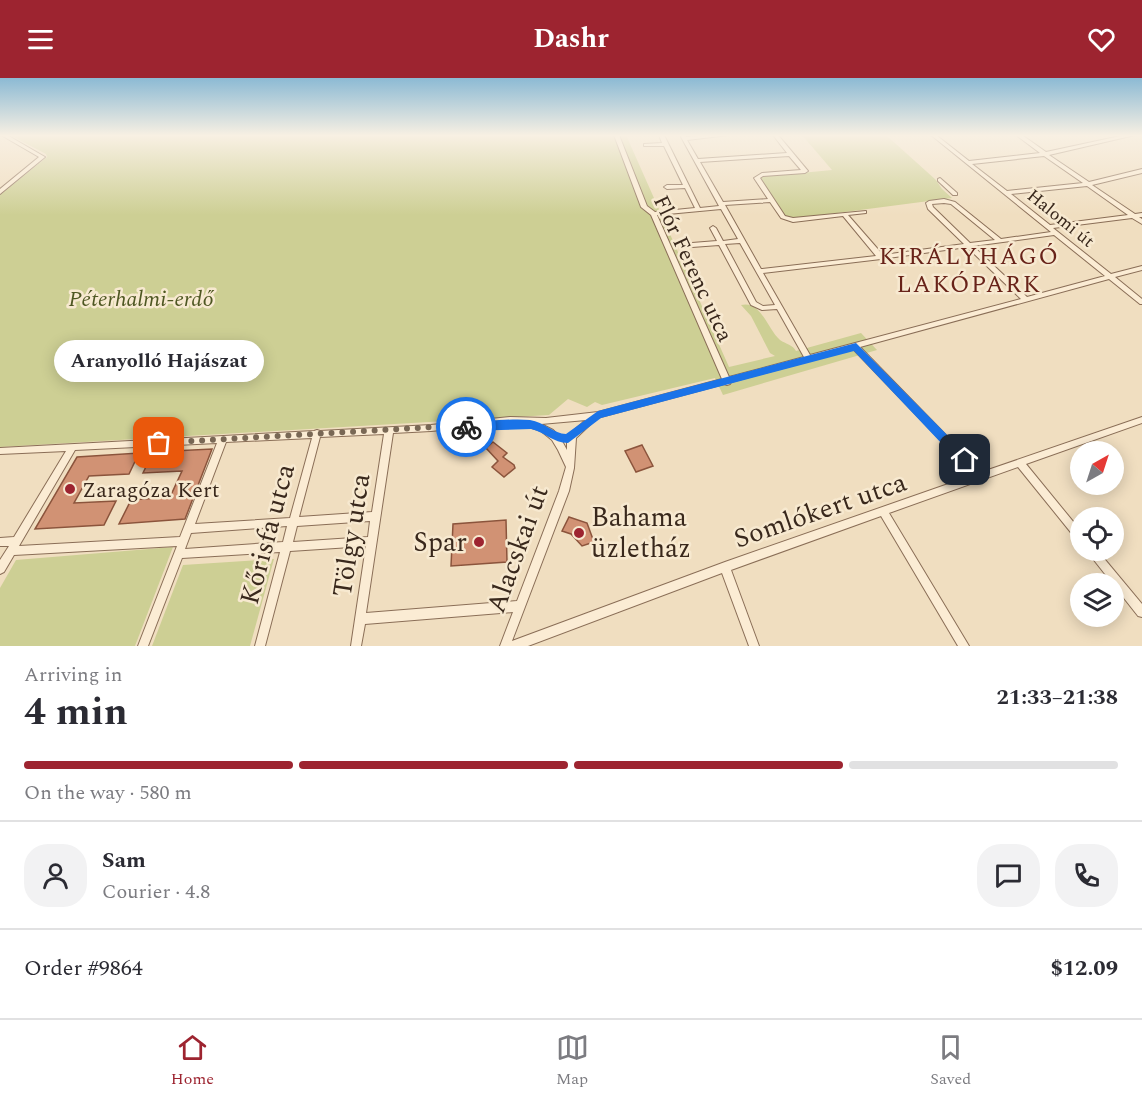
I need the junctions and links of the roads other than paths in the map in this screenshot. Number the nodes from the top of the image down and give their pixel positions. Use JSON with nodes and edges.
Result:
{"nodes":[{"id":1,"x":696,"y":161,"type":"edge"},
{"id":2,"x":37,"y":162,"type":"edge"},
{"id":3,"x":626,"y":162,"type":"edge"},
{"id":4,"x":674,"y":162,"type":"edge"},
{"id":5,"x":798,"y":162,"type":"edge"},
{"id":6,"x":980,"y":162,"type":"edge"},
{"id":7,"x":1057,"y":162,"type":"edge"},
{"id":8,"x":967,"y":163,"type":"joint"},
{"id":9,"x":1142,"y":171,"type":"edge"},
{"id":10,"x":939,"y":180,"type":"dead end"},
{"id":11,"x":1088,"y":184,"type":"junction"},
{"id":12,"x":686,"y":186,"type":"junction"},
{"id":13,"x":667,"y":187,"type":"dead end"},
{"id":14,"x":0,"y":192,"type":"edge"},
{"id":15,"x":1006,"y":193,"type":"junction"},
{"id":16,"x":955,"y":194,"type":"dead end"},
{"id":17,"x":771,"y":200,"type":"junction"},
{"id":18,"x":722,"y":206,"type":"junction"},
{"id":19,"x":698,"y":209,"type":"junction"},
{"id":20,"x":864,"y":212,"type":"dead end"},
{"id":21,"x":654,"y":214,"type":"junction"},
{"id":22,"x":844,"y":214,"type":"junction"},
{"id":23,"x":1142,"y":215,"type":"edge"},
{"id":24,"x":1135,"y":217,"type":"junction"},
{"id":25,"x":1142,"y":222,"type":"edge"},
{"id":26,"x":1049,"y":227,"type":"junction"},
{"id":27,"x":713,"y":228,"type":"dead end"},
{"id":28,"x":1056,"y":233,"type":"junction"},
{"id":29,"x":742,"y":241,"type":"junction"},
{"id":30,"x":1000,"y":242,"type":"junction"},
{"id":31,"x":721,"y":243,"type":"junction"},
{"id":32,"x":967,"y":244,"type":"junction"},
{"id":33,"x":692,"y":245,"type":"dead end"},
{"id":34,"x":881,"y":257,"type":"junction"},
{"id":35,"x":1142,"y":268,"type":"edge"},
{"id":36,"x":759,"y":271,"type":"junction"},
{"id":37,"x":1110,"y":277,"type":"junction"},
{"id":38,"x":1026,"y":300,"type":"junction"},
{"id":39,"x":1142,"y":302,"type":"edge"},
{"id":40,"x":779,"y":307,"type":"junction"},
{"id":41,"x":856,"y":347,"type":"junction"},
{"id":42,"x":809,"y":359,"type":"junction"},
{"id":43,"x":727,"y":382,"type":"junction"},
{"id":44,"x":598,"y":415,"type":"junction"},
{"id":45,"x":563,"y":418,"type":"junction"},
{"id":46,"x":1142,"y":420,"type":"edge"},
{"id":47,"x":450,"y":426,"type":"junction"},
{"id":48,"x":389,"y":430,"type":"junction"},
{"id":49,"x":317,"y":433,"type":"junction"},
{"id":50,"x":574,"y":434,"type":"junction"},
{"id":51,"x":554,"y":435,"type":"junction"},
{"id":52,"x":223,"y":439,"type":"junction"},
{"id":53,"x":73,"y":447,"type":"junction"},
{"id":54,"x":0,"y":451,"type":"edge"},
{"id":55,"x":1021,"y":464,"type":"junction"},
{"id":56,"x":570,"y":468,"type":"junction"},
{"id":57,"x":981,"y":477,"type":"junction"},
{"id":58,"x":883,"y":512,"type":"junction"},
{"id":59,"x":376,"y":516,"type":"junction"},
{"id":60,"x":293,"y":521,"type":"junction"},
{"id":61,"x":1070,"y":525,"type":"edge"},
{"id":62,"x":188,"y":529,"type":"junction"},
{"id":63,"x":372,"y":540,"type":"junction"},
{"id":64,"x":16,"y":541,"type":"junction"},
{"id":65,"x":183,"y":541,"type":"junction"},
{"id":66,"x":0,"y":542,"type":"edge"},
{"id":67,"x":286,"y":547,"type":"junction"},
{"id":68,"x":10,"y":551,"type":"junction"},
{"id":69,"x":178,"y":554,"type":"junction"},
{"id":70,"x":1100,"y":561,"type":"edge"},
{"id":71,"x":725,"y":567,"type":"junction"},
{"id":72,"x":0,"y":568,"type":"edge"},
{"id":73,"x":521,"y":606,"type":"junction"},
{"id":74,"x":1142,"y":612,"type":"edge"},
{"id":75,"x":360,"y":619,"type":"junction"},
{"id":76,"x":143,"y":646,"type":"edge"},
{"id":77,"x":260,"y":646,"type":"edge"},
{"id":78,"x":356,"y":646,"type":"edge"},
{"id":79,"x":505,"y":646,"type":"edge"},
{"id":80,"x":514,"y":646,"type":"edge"},
{"id":81,"x":754,"y":646,"type":"edge"},
{"id":82,"x":964,"y":646,"type":"edge"}],
"edges":[{"from":1,"to":18,"type":"street"},
{"from":2,"to":14,"type":"street"},
{"from":3,"to":21,"type":"street","name":"Flór Ferenc utca"},
{"from":4,"to":12,"type":"street"},
{"from":5,"to":17,"type":"street"},
{"from":6,"to":8,"type":"street"},
{"from":7,"to":11,"type":"street"},
{"from":8,"to":15,"type":"street","name":"Halomi út"},
{"from":9,"to":11,"type":"street"},
{"from":10,"to":16,"type":"street"},
{"from":11,"to":15,"type":"street"},
{"from":11,"to":24,"type":"street"},
{"from":12,"to":13,"type":"street"},
{"from":12,"to":19,"type":"street"},
{"from":15,"to":26,"type":"street","name":"Halomi út"},
{"from":17,"to":18,"type":"street"},
{"from":17,"to":22,"type":"street"},
{"from":18,"to":19,"type":"street"},
{"from":18,"to":29,"type":"street"},
{"from":19,"to":21,"type":"street"},
{"from":20,"to":22,"type":"street"},
{"from":21,"to":43,"type":"street","name":"Flór Ferenc utca"},
{"from":22,"to":34,"type":"street"},
{"from":23,"to":24,"type":"street"},
{"from":24,"to":25,"type":"street"},
{"from":24,"to":26,"type":"street"},
{"from":26,"to":28,"type":"street","name":"Halomi út"},
{"from":27,"to":31,"type":"street"},
{"from":28,"to":30,"type":"street"},
{"from":28,"to":37,"type":"street","name":"Halomi út"},
{"from":29,"to":31,"type":"street"},
{"from":29,"to":36,"type":"street"},
{"from":30,"to":32,"type":"street"},
{"from":30,"to":32,"type":"street"},
{"from":31,"to":33,"type":"street"},
{"from":31,"to":40,"type":"street"},
{"from":32,"to":34,"type":"street"},
{"from":32,"to":38,"type":"street"},
{"from":34,"to":36,"type":"street"},
{"from":35,"to":37,"type":"street"},
{"from":36,"to":40,"type":"street"},
{"from":37,"to":38,"type":"street"},
{"from":37,"to":39,"type":"street","name":"Halomi út"},
{"from":38,"to":41,"type":"street"},
{"from":40,"to":42,"type":"street"},
{"from":41,"to":42,"type":"street"},
{"from":41,"to":57,"type":"street"},
{"from":42,"to":43,"type":"street"},
{"from":43,"to":44,"type":"street"},
{"from":44,"to":45,"type":"street"},
{"from":44,"to":50,"type":"street"},
{"from":45,"to":47,"type":"street"},
{"from":45,"to":50,"type":"street"},
{"from":45,"to":51,"type":"street"},
{"from":46,"to":55,"type":"street","name":"Somlókert utca"},
{"from":47,"to":48,"type":"street"},
{"from":47,"to":51,"type":"street"},
{"from":48,"to":49,"type":"street"},
{"from":48,"to":59,"type":"street","name":"Tölgy utca"},
{"from":49,"to":52,"type":"street"},
{"from":49,"to":60,"type":"street","name":"Kőrisfa utca"},
{"from":50,"to":51,"type":"street"},
{"from":50,"to":56,"type":"street","name":"Alacskai út"},
{"from":51,"to":56,"type":"street","name":"Alacskai út"},
{"from":52,"to":53,"type":"street"},
{"from":52,"to":62,"type":"street"},
{"from":53,"to":54,"type":"street"},
{"from":53,"to":64,"type":"street"},
{"from":55,"to":57,"type":"street","name":"Somlókert utca"},
{"from":55,"to":61,"type":"street"},
{"from":56,"to":73,"type":"street","name":"Alacskai út"},
{"from":57,"to":58,"type":"street","name":"Somlókert utca"},
{"from":58,"to":71,"type":"street","name":"Somlókert utca"},
{"from":58,"to":82,"type":"street"},
{"from":59,"to":60,"type":"street"},
{"from":59,"to":63,"type":"street","name":"Tölgy utca"},
{"from":60,"to":62,"type":"street"},
{"from":60,"to":67,"type":"street","name":"Kőrisfa utca"},
{"from":62,"to":65,"type":"street"},
{"from":63,"to":67,"type":"street"},
{"from":63,"to":75,"type":"street","name":"Tölgy utca"},
{"from":64,"to":66,"type":"street"},
{"from":64,"to":68,"type":"street"},
{"from":65,"to":68,"type":"street"},
{"from":65,"to":69,"type":"street"},
{"from":67,"to":69,"type":"street"},
{"from":67,"to":77,"type":"street","name":"Kőrisfa utca"},
{"from":68,"to":72,"type":"street"},
{"from":69,"to":76,"type":"street"},
{"from":70,"to":74,"type":"street"},
{"from":71,"to":80,"type":"street","name":"Somlókert utca"},
{"from":71,"to":81,"type":"street"},
{"from":73,"to":75,"type":"street"},
{"from":73,"to":79,"type":"street","name":"Alacskai út"},
{"from":75,"to":78,"type":"street","name":"Tölgy utca"}]}
